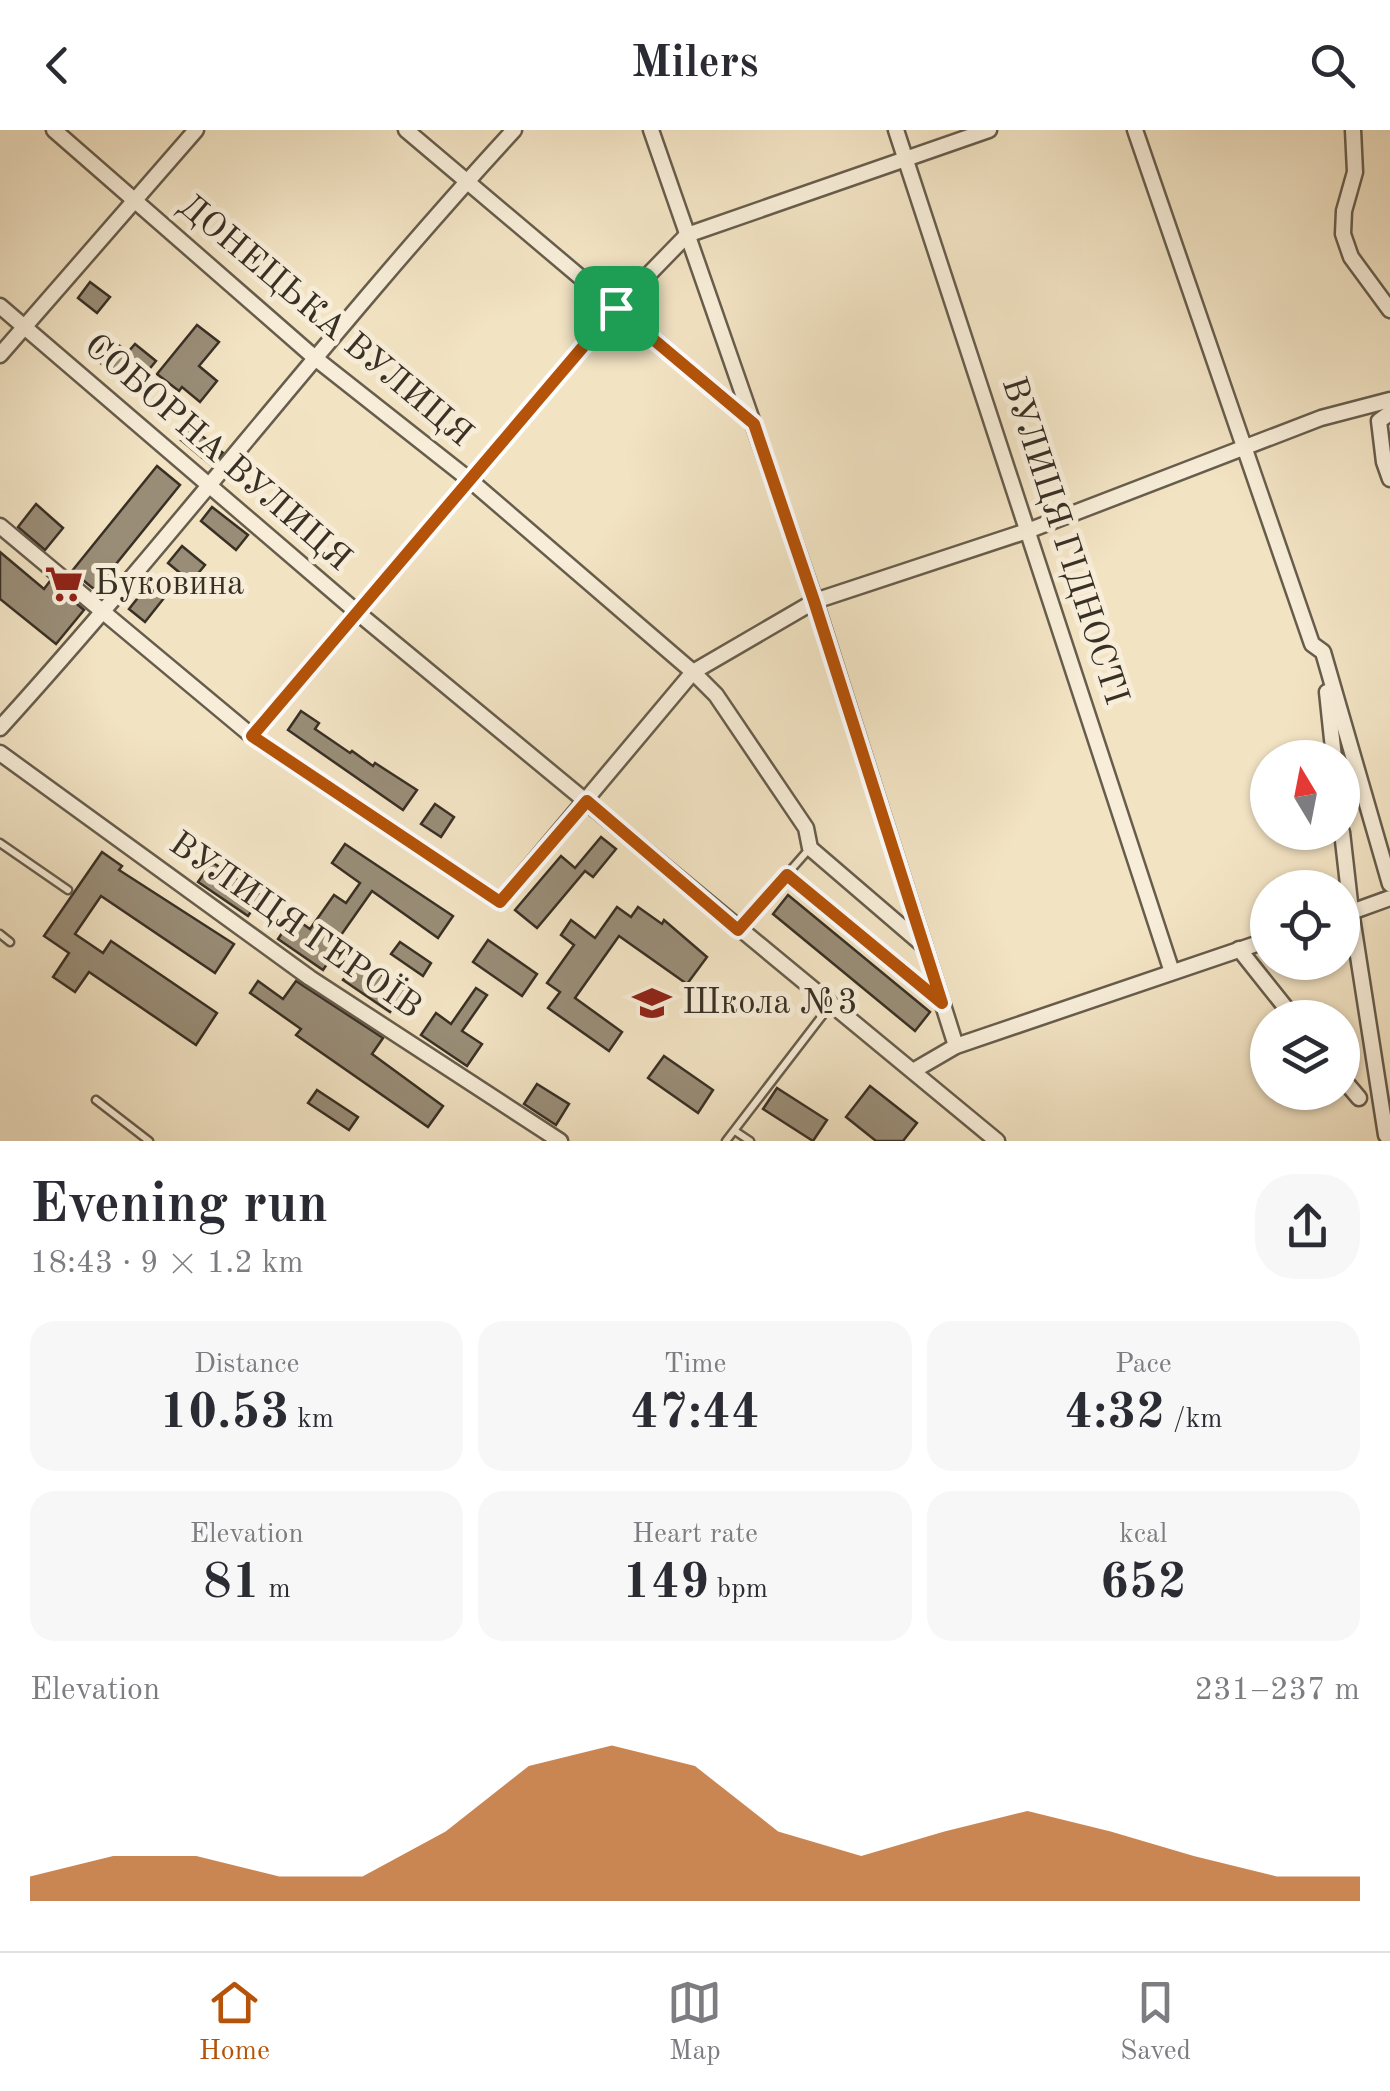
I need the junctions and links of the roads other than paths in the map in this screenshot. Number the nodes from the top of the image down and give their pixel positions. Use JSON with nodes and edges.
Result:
{"nodes":[{"id":1,"x":54,"y":130,"type":"edge"},
{"id":2,"x":196,"y":130,"type":"edge"},
{"id":3,"x":406,"y":130,"type":"edge"},
{"id":4,"x":514,"y":130,"type":"edge"},
{"id":5,"x":651,"y":130,"type":"edge"},
{"id":6,"x":896,"y":130,"type":"edge"},
{"id":7,"x":990,"y":130,"type":"edge"},
{"id":8,"x":1136,"y":130,"type":"edge"},
{"id":9,"x":1353,"y":130,"type":"edge"},
{"id":10,"x":906,"y":159,"type":"junction"},
{"id":11,"x":466,"y":182,"type":"junction"},
{"id":12,"x":134,"y":201,"type":"junction"},
{"id":13,"x":687,"y":235,"type":"junction"},
{"id":14,"x":0,"y":306,"type":"edge"},
{"id":15,"x":616,"y":308,"type":"junction"},
{"id":16,"x":1390,"y":310,"type":"edge"},
{"id":17,"x":24,"y":326,"type":"junction"},
{"id":18,"x":0,"y":355,"type":"edge"},
{"id":19,"x":316,"y":358,"type":"junction"},
{"id":20,"x":1390,"y":400,"type":"edge"},
{"id":21,"x":1390,"y":413,"type":"edge"},
{"id":22,"x":754,"y":424,"type":"junction"},
{"id":23,"x":1246,"y":447,"type":"junction"},
{"id":24,"x":1390,"y":479,"type":"edge"},
{"id":25,"x":471,"y":481,"type":"junction"},
{"id":26,"x":207,"y":486,"type":"junction"},
{"id":27,"x":0,"y":526,"type":"edge"},
{"id":28,"x":1030,"y":530,"type":"junction"},
{"id":29,"x":814,"y":601,"type":"junction"},
{"id":30,"x":358,"y":613,"type":"junction"},
{"id":31,"x":104,"y":614,"type":"junction"},
{"id":32,"x":1323,"y":652,"type":"junction"},
{"id":33,"x":693,"y":672,"type":"junction"},
{"id":34,"x":0,"y":728,"type":"edge"},
{"id":35,"x":252,"y":736,"type":"junction"},
{"id":36,"x":1332,"y":740,"type":"edge"},
{"id":37,"x":0,"y":752,"type":"edge"},
{"id":38,"x":587,"y":801,"type":"junction"},
{"id":39,"x":0,"y":843,"type":"edge"},
{"id":40,"x":810,"y":848,"type":"junction"},
{"id":41,"x":787,"y":875,"type":"junction"},
{"id":42,"x":1390,"y":884,"type":"edge"},
{"id":43,"x":68,"y":890,"type":"dead end"},
{"id":44,"x":1390,"y":898,"type":"edge"},
{"id":45,"x":1360,"y":908,"type":"edge"},
{"id":46,"x":738,"y":930,"type":"junction"},
{"id":47,"x":0,"y":934,"type":"edge"},
{"id":48,"x":10,"y":942,"type":"dead end"},
{"id":49,"x":923,"y":945,"type":"junction"},
{"id":50,"x":1250,"y":946,"type":"edge"},
{"id":51,"x":1239,"y":949,"type":"junction"},
{"id":52,"x":1172,"y":972,"type":"junction"},
{"id":53,"x":1359,"y":980,"type":"edge"},
{"id":54,"x":1280,"y":1000,"type":"edge"},
{"id":55,"x":832,"y":1003,"type":"junction"},
{"id":56,"x":942,"y":1003,"type":"junction"},
{"id":57,"x":956,"y":1046,"type":"junction"},
{"id":58,"x":913,"y":1071,"type":"junction"},
{"id":59,"x":96,"y":1100,"type":"dead end"},
{"id":60,"x":734,"y":1130,"type":"junction"},
{"id":61,"x":1390,"y":1140,"type":"edge"},
{"id":62,"x":150,"y":1141,"type":"edge"},
{"id":63,"x":560,"y":1141,"type":"edge"},
{"id":64,"x":726,"y":1141,"type":"edge"},
{"id":65,"x":750,"y":1141,"type":"edge"},
{"id":66,"x":996,"y":1141,"type":"edge"}],
"edges":[{"from":1,"to":12,"type":"street","name":"ДОНЕЦЬКА ВУЛИЦЯ"},
{"from":2,"to":12,"type":"street"},
{"from":3,"to":11,"type":"street"},
{"from":4,"to":11,"type":"street"},
{"from":5,"to":13,"type":"street"},
{"from":6,"to":10,"type":"street","name":"ВУЛИЦЯ ГІДНОСТІ"},
{"from":7,"to":10,"type":"street"},
{"from":8,"to":23,"type":"street"},
{"from":9,"to":16,"type":"street"},
{"from":10,"to":13,"type":"street"},
{"from":10,"to":28,"type":"street","name":"ВУЛИЦЯ ГІДНОСТІ"},
{"from":11,"to":15,"type":"street"},
{"from":11,"to":19,"type":"street"},
{"from":12,"to":17,"type":"street"},
{"from":12,"to":19,"type":"street","name":"ДОНЕЦЬКА ВУЛИЦЯ"},
{"from":13,"to":15,"type":"street"},
{"from":13,"to":22,"type":"street"},
{"from":14,"to":17,"type":"street","name":"СОБОРНА ВУЛИЦЯ"},
{"from":15,"to":22,"type":"street"},
{"from":15,"to":25,"type":"street"},
{"from":17,"to":18,"type":"street"},
{"from":17,"to":26,"type":"street","name":"СОБОРНА ВУЛИЦЯ"},
{"from":19,"to":25,"type":"street","name":"ДОНЕЦЬКА ВУЛИЦЯ"},
{"from":19,"to":26,"type":"street"},
{"from":20,"to":23,"type":"street"},
{"from":21,"to":24,"type":"street"},
{"from":22,"to":29,"type":"street"},
{"from":23,"to":28,"type":"street"},
{"from":23,"to":32,"type":"street"},
{"from":25,"to":30,"type":"street"},
{"from":25,"to":33,"type":"street","name":"ДОНЕЦЬКА ВУЛИЦЯ"},
{"from":26,"to":30,"type":"street","name":"СОБОРНА ВУЛИЦЯ"},
{"from":26,"to":31,"type":"street"},
{"from":27,"to":31,"type":"street"},
{"from":28,"to":29,"type":"street"},
{"from":28,"to":52,"type":"street","name":"ВУЛИЦЯ ГІДНОСТІ"},
{"from":29,"to":33,"type":"street"},
{"from":29,"to":49,"type":"street"},
{"from":30,"to":35,"type":"street"},
{"from":30,"to":38,"type":"street","name":"СОБОРНА ВУЛИЦЯ"},
{"from":31,"to":34,"type":"street"},
{"from":31,"to":35,"type":"street"},
{"from":32,"to":36,"type":"street"},
{"from":32,"to":42,"type":"street"},
{"from":33,"to":38,"type":"street"},
{"from":33,"to":40,"type":"street","name":"ДОНЕЦЬКА ВУЛИЦЯ"},
{"from":35,"to":38,"type":"street"},
{"from":37,"to":63,"type":"street","name":"ВУЛИЦЯ ГЕРОЇВ"},
{"from":38,"to":46,"type":"street","name":"СОБОРНА ВУЛИЦЯ"},
{"from":39,"to":43,"type":"lane"},
{"from":40,"to":41,"type":"lane"},
{"from":40,"to":49,"type":"street","name":"ДОНЕЦЬКА ВУЛИЦЯ"},
{"from":41,"to":46,"type":"lane"},
{"from":41,"to":56,"type":"lane"},
{"from":44,"to":45,"type":"street"},
{"from":46,"to":55,"type":"street","name":"СОБОРНА ВУЛИЦЯ"},
{"from":47,"to":48,"type":"lane"},
{"from":49,"to":56,"type":"street"},
{"from":50,"to":51,"type":"street"},
{"from":51,"to":52,"type":"street"},
{"from":51,"to":54,"type":"street"},
{"from":52,"to":57,"type":"street"},
{"from":53,"to":61,"type":"street"},
{"from":55,"to":58,"type":"street","name":"СОБОРНА ВУЛИЦЯ"},
{"from":55,"to":60,"type":"lane"},
{"from":56,"to":57,"type":"street"},
{"from":57,"to":58,"type":"street"},
{"from":58,"to":66,"type":"street","name":"СОБОРНА ВУЛИЦЯ"},
{"from":59,"to":62,"type":"lane"},
{"from":60,"to":64,"type":"lane"},
{"from":60,"to":65,"type":"lane"}]}
